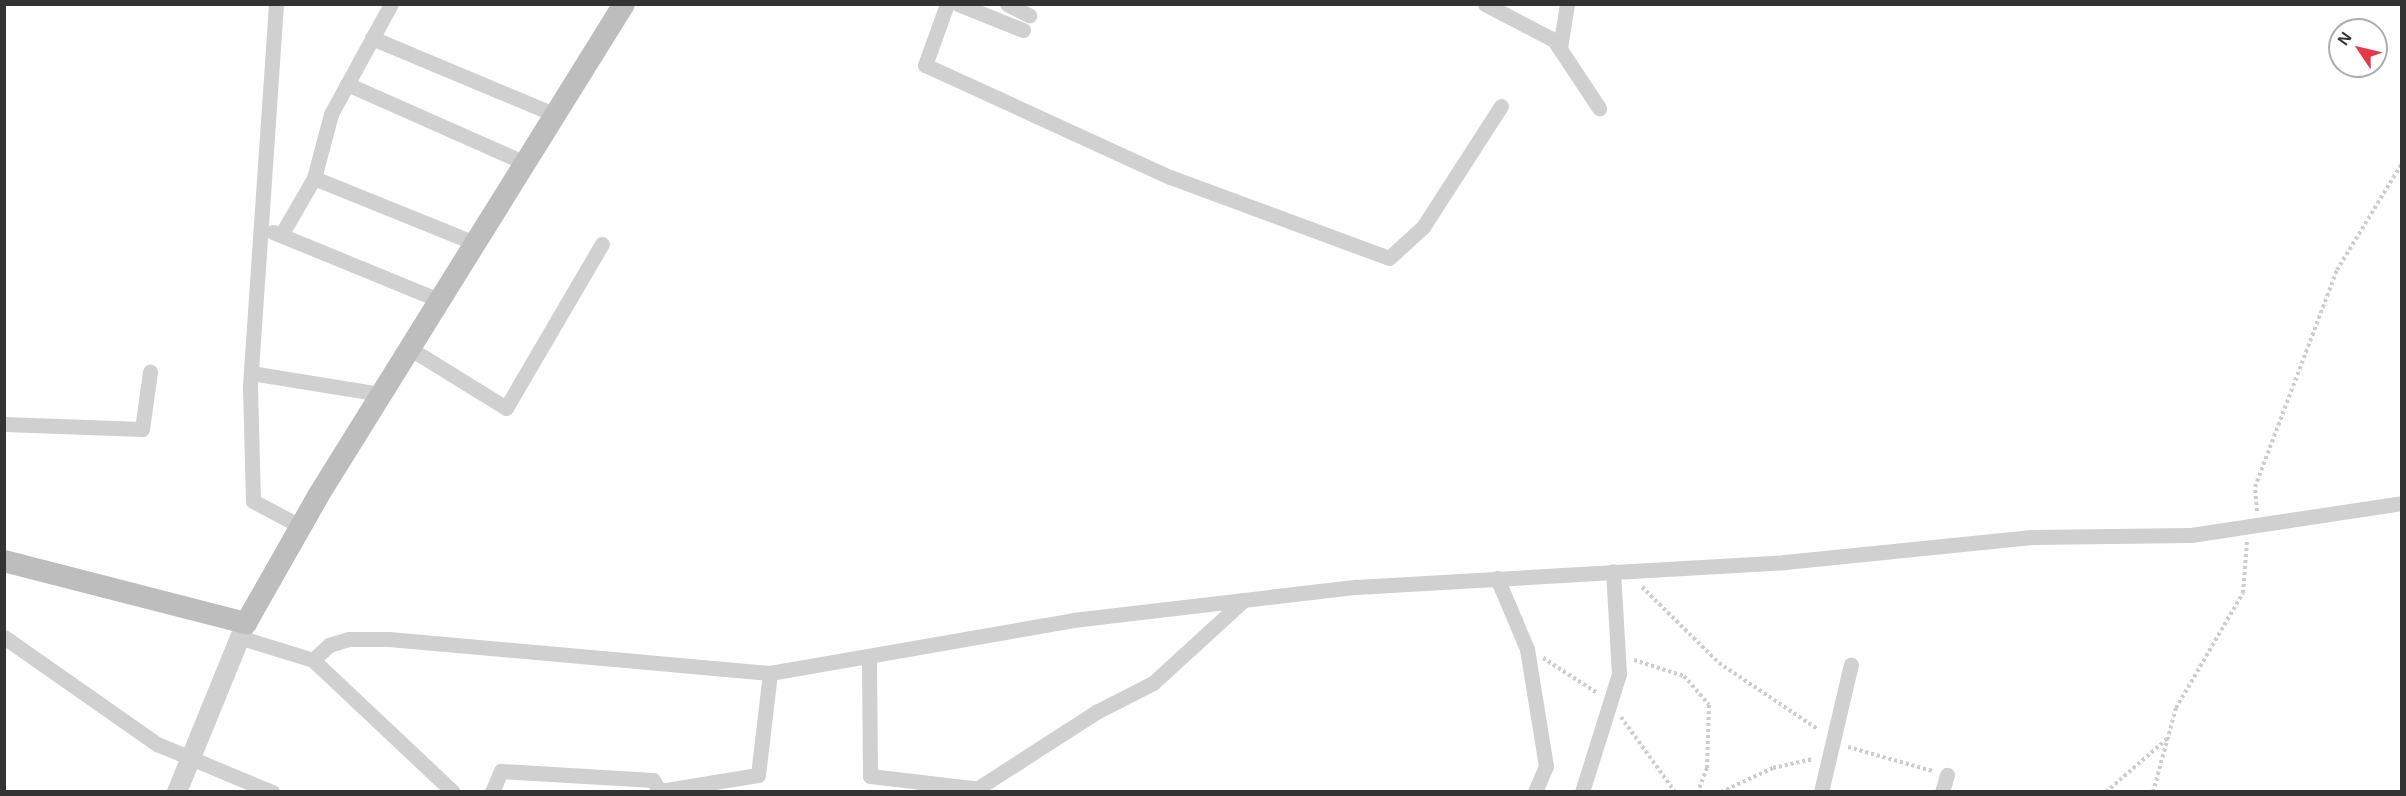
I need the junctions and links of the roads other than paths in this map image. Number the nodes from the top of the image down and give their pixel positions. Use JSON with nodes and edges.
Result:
{"nodes":[{"id":1,"x":276,"y":4,"type":"edge"},
{"id":2,"x":391,"y":4,"type":"edge"},
{"id":3,"x":624,"y":4,"type":"edge"},
{"id":4,"x":947,"y":4,"type":"edge"},
{"id":5,"x":958,"y":4,"type":"edge"},
{"id":6,"x":1007,"y":4,"type":"edge"},
{"id":7,"x":1485,"y":4,"type":"edge"},
{"id":8,"x":1567,"y":4,"type":"edge"},
{"id":9,"x":1029,"y":15,"type":"dead end"},
{"id":10,"x":1023,"y":30,"type":"dead end"},
{"id":11,"x":372,"y":38,"type":"junction"},
{"id":12,"x":1560,"y":48,"type":"junction"},
{"id":13,"x":347,"y":84,"type":"junction"},
{"id":14,"x":1501,"y":106,"type":"dead end"},
{"id":15,"x":1599,"y":108,"type":"dead end"},
{"id":16,"x":555,"y":115,"type":"junction"},
{"id":17,"x":525,"y":163,"type":"junction"},
{"id":18,"x":314,"y":178,"type":"junction"},
{"id":19,"x":262,"y":228,"type":"junction"},
{"id":20,"x":281,"y":235,"type":"junction"},
{"id":21,"x":475,"y":243,"type":"junction"},
{"id":22,"x":602,"y":244,"type":"dead end"},
{"id":23,"x":440,"y":300,"type":"junction"},
{"id":24,"x":409,"y":348,"type":"junction"},
{"id":25,"x":150,"y":372,"type":"dead end"},
{"id":26,"x":251,"y":373,"type":"junction"},
{"id":27,"x":381,"y":394,"type":"junction"},
{"id":28,"x":4,"y":424,"type":"edge"},
{"id":29,"x":2402,"y":503,"type":"edge"},
{"id":30,"x":302,"y":527,"type":"junction"},
{"id":31,"x":4,"y":561,"type":"edge"},
{"id":32,"x":1612,"y":571,"type":"junction"},
{"id":33,"x":1497,"y":578,"type":"junction"},
{"id":34,"x":1244,"y":600,"type":"junction"},
{"id":35,"x":244,"y":630,"type":"junction"},
{"id":36,"x":4,"y":638,"type":"edge"},
{"id":37,"x":313,"y":660,"type":"junction"},
{"id":38,"x":869,"y":660,"type":"junction"},
{"id":39,"x":1851,"y":664,"type":"dead end"},
{"id":40,"x":770,"y":673,"type":"junction"},
{"id":41,"x":190,"y":762,"type":"junction"},
{"id":42,"x":1947,"y":775,"type":"road end"},
{"id":43,"x":977,"y":790,"type":"edge"},
{"id":44,"x":660,"y":791,"type":"edge"},
{"id":45,"x":177,"y":792,"type":"edge"},
{"id":46,"x":272,"y":792,"type":"edge"},
{"id":47,"x":453,"y":792,"type":"edge"},
{"id":48,"x":492,"y":792,"type":"edge"},
{"id":49,"x":1535,"y":792,"type":"edge"},
{"id":50,"x":1582,"y":792,"type":"edge"},
{"id":51,"x":1821,"y":792,"type":"edge"},
{"id":52,"x":1941,"y":792,"type":"edge"}],
"edges":[{"from":1,"to":19,"type":"street"},
{"from":2,"to":11,"type":"street"},
{"from":3,"to":16,"type":"main road"},
{"from":4,"to":14,"type":"street"},
{"from":5,"to":10,"type":"street"},
{"from":6,"to":9,"type":"street"},
{"from":7,"to":12,"type":"street"},
{"from":8,"to":12,"type":"street"},
{"from":11,"to":13,"type":"street"},
{"from":11,"to":16,"type":"street"},
{"from":12,"to":15,"type":"street"},
{"from":13,"to":17,"type":"street"},
{"from":13,"to":18,"type":"street"},
{"from":16,"to":17,"type":"main road"},
{"from":17,"to":21,"type":"main road"},
{"from":18,"to":20,"type":"street"},
{"from":18,"to":21,"type":"street"},
{"from":19,"to":20,"type":"street"},
{"from":19,"to":26,"type":"street"},
{"from":20,"to":23,"type":"street"},
{"from":21,"to":23,"type":"main road"},
{"from":22,"to":24,"type":"street"},
{"from":23,"to":24,"type":"main road"},
{"from":24,"to":27,"type":"main road"},
{"from":25,"to":28,"type":"street"},
{"from":26,"to":27,"type":"street"},
{"from":26,"to":30,"type":"street"},
{"from":27,"to":30,"type":"main road"},
{"from":29,"to":32,"type":"street"},
{"from":30,"to":35,"type":"main road"},
{"from":31,"to":35,"type":"main road"},
{"from":32,"to":33,"type":"street"},
{"from":32,"to":50,"type":"street"},
{"from":33,"to":34,"type":"street"},
{"from":33,"to":49,"type":"street"},
{"from":34,"to":38,"type":"street"},
{"from":34,"to":43,"type":"street"},
{"from":35,"to":37,"type":"street"},
{"from":35,"to":41,"type":"street"},
{"from":36,"to":41,"type":"street"},
{"from":37,"to":40,"type":"street"},
{"from":37,"to":47,"type":"street"},
{"from":38,"to":40,"type":"street"},
{"from":38,"to":43,"type":"street"},
{"from":39,"to":51,"type":"street"},
{"from":40,"to":44,"type":"street"},
{"from":41,"to":45,"type":"street"},
{"from":41,"to":46,"type":"street"},
{"from":42,"to":52,"type":"street"},
{"from":44,"to":48,"type":"street"}]}
